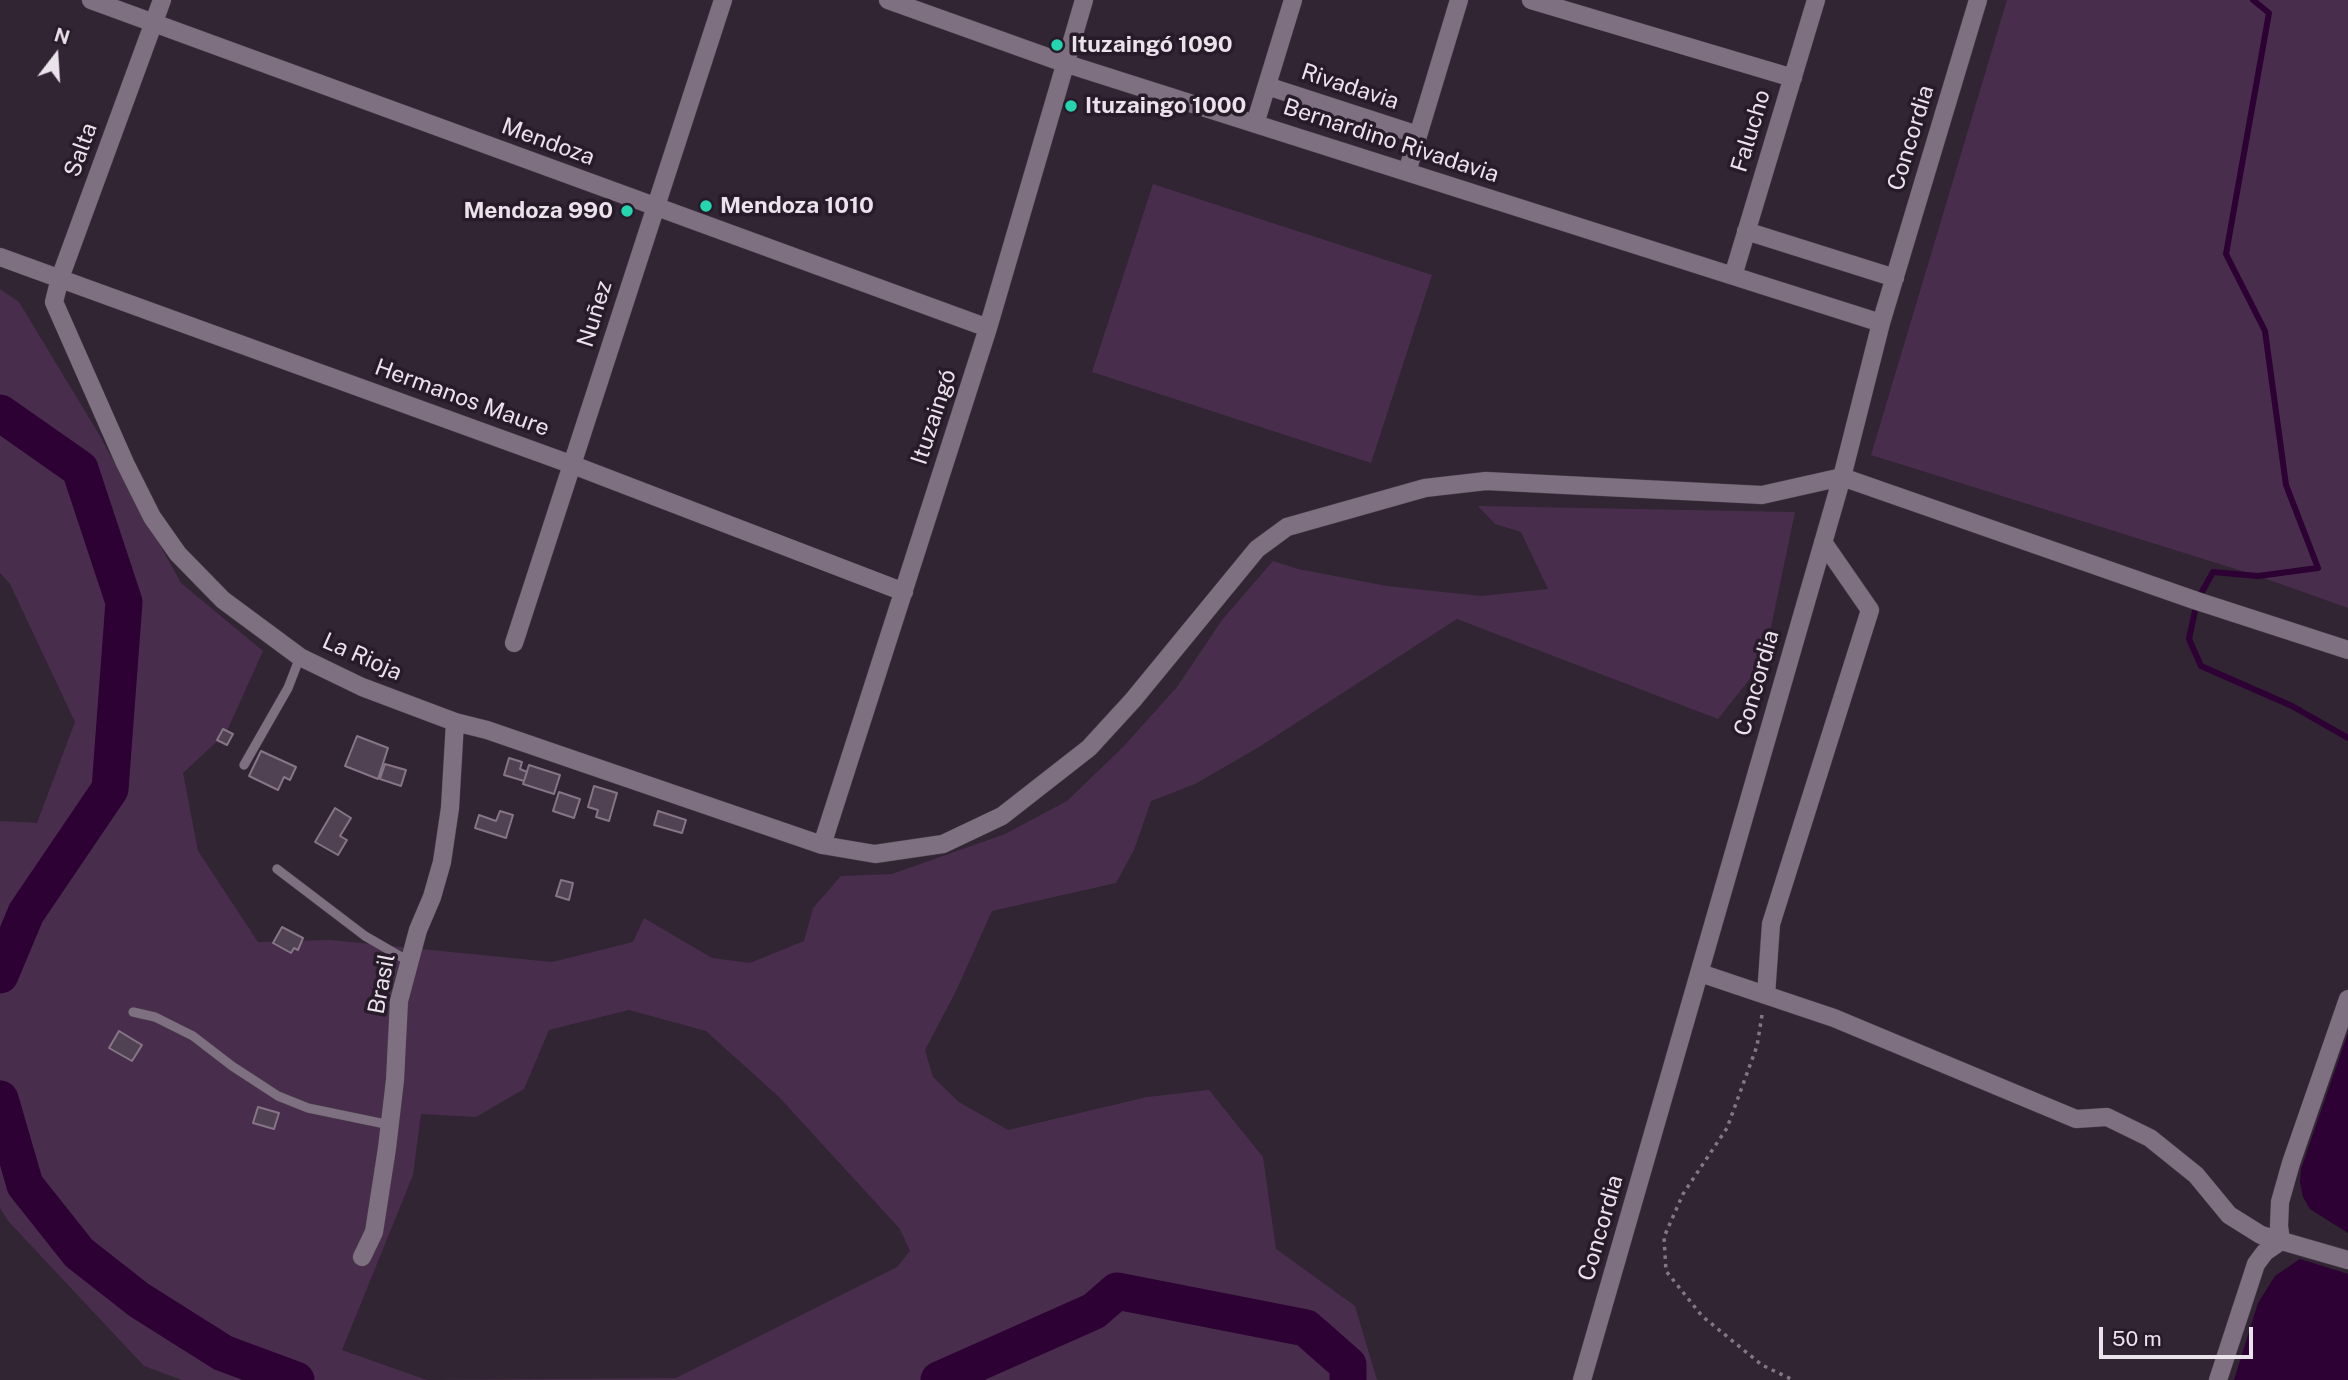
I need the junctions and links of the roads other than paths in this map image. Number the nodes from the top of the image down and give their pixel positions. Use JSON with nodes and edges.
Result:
{"nodes":[{"id":1,"x":91,"y":0,"type":"edge"},
{"id":2,"x":162,"y":0,"type":"edge"},
{"id":3,"x":723,"y":0,"type":"edge"},
{"id":4,"x":888,"y":0,"type":"edge"},
{"id":5,"x":1084,"y":0,"type":"edge"},
{"id":6,"x":1293,"y":0,"type":"edge"},
{"id":7,"x":1459,"y":0,"type":"edge"},
{"id":8,"x":1531,"y":0,"type":"edge"},
{"id":9,"x":1816,"y":0,"type":"edge"},
{"id":10,"x":1978,"y":0,"type":"edge"},
{"id":11,"x":153,"y":23,"type":"junction"},
{"id":12,"x":1064,"y":63,"type":"junction"},
{"id":13,"x":1793,"y":78,"type":"junction"},
{"id":14,"x":1267,"y":86,"type":"junction"},
{"id":15,"x":1255,"y":124,"type":"junction"},
{"id":16,"x":1418,"y":135,"type":"junction"},
{"id":17,"x":1407,"y":172,"type":"junction"},
{"id":18,"x":654,"y":208,"type":"junction"},
{"id":19,"x":1746,"y":232,"type":"junction"},
{"id":20,"x":0,"y":257,"type":"edge"},
{"id":21,"x":18,"y":263,"type":"junction"},
{"id":22,"x":1733,"y":276,"type":"junction"},
{"id":23,"x":60,"y":278,"type":"junction"},
{"id":24,"x":1895,"y":278,"type":"junction"},
{"id":25,"x":54,"y":302,"type":"junction"},
{"id":26,"x":1881,"y":323,"type":"junction"},
{"id":27,"x":988,"y":328,"type":"junction"},
{"id":28,"x":573,"y":465,"type":"junction"},
{"id":29,"x":1842,"y":477,"type":"junction"},
{"id":30,"x":1823,"y":542,"type":"junction"},
{"id":31,"x":904,"y":592,"type":"junction"},
{"id":32,"x":514,"y":643,"type":"dead end"},
{"id":33,"x":2348,"y":650,"type":"edge"},
{"id":34,"x":300,"y":657,"type":"junction"},
{"id":35,"x":455,"y":722,"type":"junction"},
{"id":36,"x":243,"y":765,"type":"dead end"},
{"id":37,"x":822,"y":845,"type":"junction"},
{"id":38,"x":277,"y":869,"type":"dead end"},
{"id":39,"x":410,"y":961,"type":"junction"},
{"id":40,"x":1700,"y":973,"type":"junction"},
{"id":41,"x":1766,"y":995,"type":"junction"},
{"id":42,"x":2348,"y":999,"type":"edge"},
{"id":43,"x":133,"y":1012,"type":"dead end"},
{"id":44,"x":390,"y":1125,"type":"junction"},
{"id":45,"x":2281,"y":1241,"type":"junction"},
{"id":46,"x":362,"y":1256,"type":"dead end"},
{"id":47,"x":2348,"y":1260,"type":"edge"},
{"id":48,"x":1582,"y":1380,"type":"edge"},
{"id":49,"x":2218,"y":1380,"type":"edge"}],
"edges":[{"from":1,"to":11,"type":"street","name":"Mendoza"},
{"from":2,"to":11,"type":"street","name":"Salta"},
{"from":3,"to":18,"type":"street","name":"Nuñez"},
{"from":4,"to":12,"type":"street","name":"Bernardino Rivadavia"},
{"from":5,"to":12,"type":"street","name":"Ituzaingó"},
{"from":6,"to":14,"type":"street"},
{"from":7,"to":16,"type":"street"},
{"from":8,"to":13,"type":"street"},
{"from":9,"to":13,"type":"street","name":"Falucho"},
{"from":10,"to":24,"type":"street","name":"Concordia"},
{"from":11,"to":18,"type":"street","name":"Mendoza"},
{"from":11,"to":23,"type":"street","name":"Salta"},
{"from":12,"to":15,"type":"street","name":"Bernardino Rivadavia"},
{"from":12,"to":27,"type":"street","name":"Ituzaingó"},
{"from":13,"to":19,"type":"street","name":"Falucho"},
{"from":14,"to":15,"type":"street"},
{"from":14,"to":16,"type":"street","name":"Rivadavia"},
{"from":15,"to":17,"type":"street","name":"Bernardino Rivadavia"},
{"from":16,"to":17,"type":"street"},
{"from":17,"to":22,"type":"street","name":"Bernardino Rivadavia"},
{"from":18,"to":27,"type":"street","name":"Mendoza"},
{"from":18,"to":28,"type":"street","name":"Nuñez"},
{"from":19,"to":22,"type":"street","name":"Falucho"},
{"from":19,"to":24,"type":"street"},
{"from":20,"to":21,"type":"street","name":"Hermanos Maure"},
{"from":21,"to":23,"type":"street","name":"Hermanos Maure"},
{"from":21,"to":25,"type":"street","name":"La Rioja"},
{"from":22,"to":26,"type":"street","name":"Bernardino Rivadavia"},
{"from":23,"to":25,"type":"street"},
{"from":23,"to":28,"type":"street","name":"Hermanos Maure"},
{"from":24,"to":26,"type":"street","name":"Concordia"},
{"from":25,"to":34,"type":"street","name":"La Rioja"},
{"from":26,"to":29,"type":"street","name":"Concordia"},
{"from":27,"to":31,"type":"street","name":"Ituzaingó"},
{"from":28,"to":31,"type":"street","name":"Hermanos Maure"},
{"from":28,"to":32,"type":"street","name":"Nuñez"},
{"from":29,"to":30,"type":"street","name":"Concordia"},
{"from":29,"to":33,"type":"street"},
{"from":29,"to":37,"type":"street","name":"La Rioja"},
{"from":30,"to":40,"type":"street","name":"Concordia"},
{"from":30,"to":41,"type":"street"},
{"from":31,"to":37,"type":"street","name":"Ituzaingó"},
{"from":34,"to":35,"type":"street","name":"La Rioja"},
{"from":34,"to":36,"type":"lane"},
{"from":35,"to":37,"type":"street","name":"La Rioja"},
{"from":35,"to":39,"type":"street","name":"Brasil"},
{"from":38,"to":39,"type":"lane"},
{"from":39,"to":44,"type":"street","name":"Brasil"},
{"from":40,"to":41,"type":"street"},
{"from":40,"to":48,"type":"street","name":"Concordia"},
{"from":41,"to":45,"type":"street"},
{"from":42,"to":45,"type":"street"},
{"from":43,"to":44,"type":"lane"},
{"from":44,"to":46,"type":"street","name":"Brasil"},
{"from":45,"to":47,"type":"street"},
{"from":45,"to":49,"type":"street"}]}
